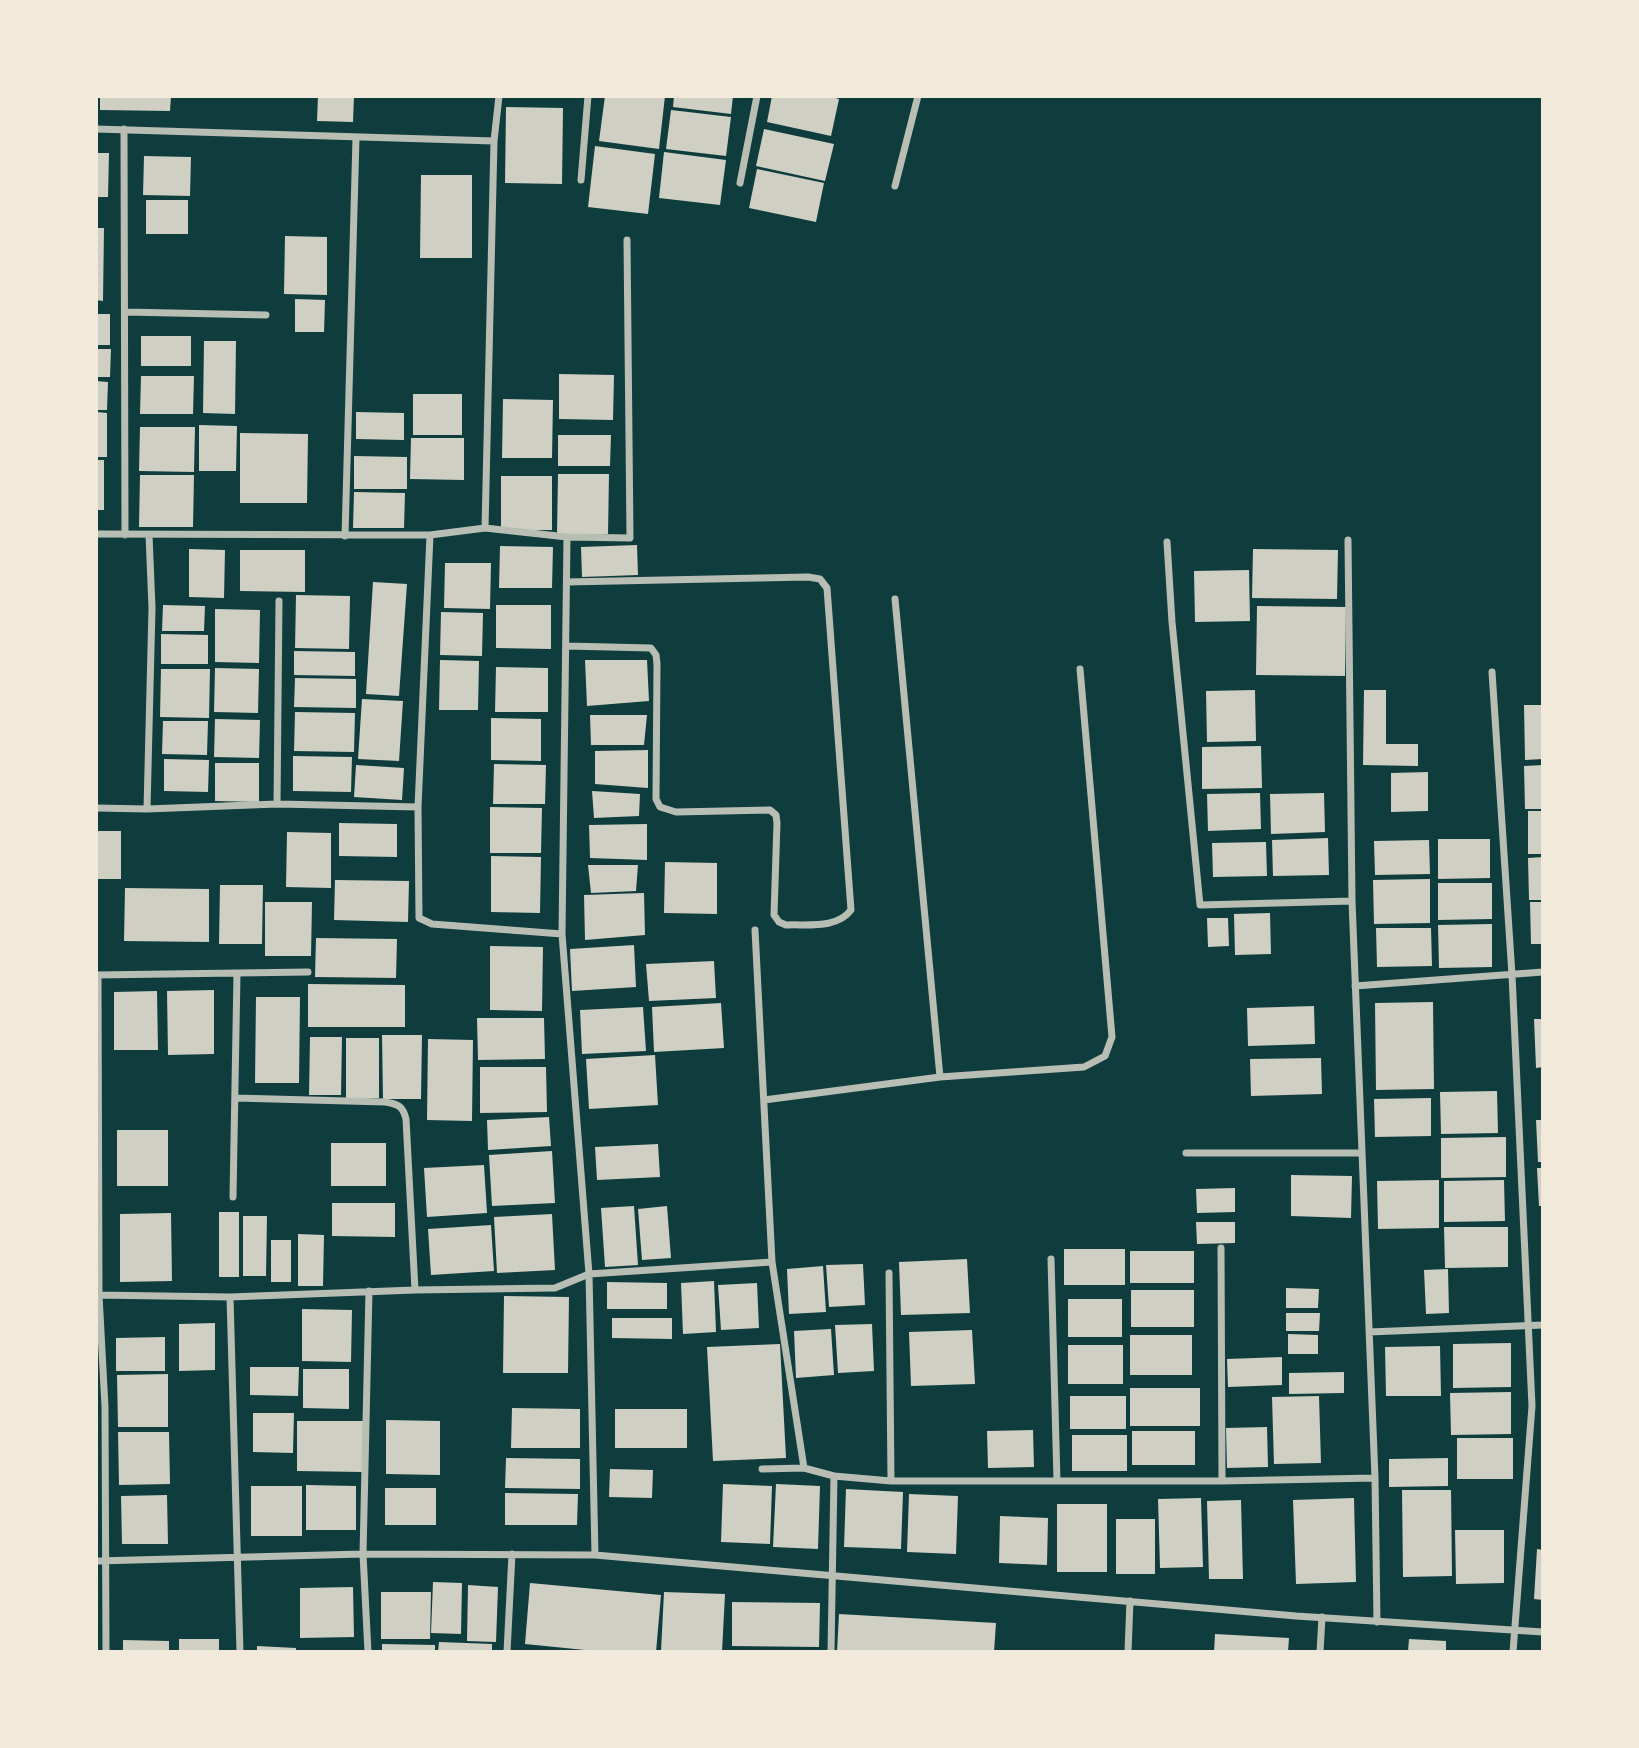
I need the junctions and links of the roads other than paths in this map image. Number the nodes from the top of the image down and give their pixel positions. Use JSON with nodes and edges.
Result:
{"nodes":[{"id":1,"x":499,"y":96,"type":"edge"},
{"id":2,"x":588,"y":96,"type":"edge"},
{"id":3,"x":757,"y":96,"type":"edge"},
{"id":4,"x":918,"y":96,"type":"edge"},
{"id":5,"x":96,"y":129,"type":"edge"},
{"id":6,"x":124,"y":129,"type":"junction"},
{"id":7,"x":356,"y":138,"type":"junction"},
{"id":8,"x":494,"y":141,"type":"junction"},
{"id":9,"x":581,"y":180,"type":"dead end"},
{"id":10,"x":740,"y":183,"type":"dead end"},
{"id":11,"x":895,"y":186,"type":"dead end"},
{"id":12,"x":627,"y":240,"type":"dead end"},
{"id":13,"x":125,"y":312,"type":"junction"},
{"id":14,"x":265,"y":315,"type":"dead end"},
{"id":15,"x":485,"y":528,"type":"junction"},
{"id":16,"x":96,"y":534,"type":"edge"},
{"id":17,"x":125,"y":535,"type":"junction"},
{"id":18,"x":149,"y":535,"type":"junction"},
{"id":19,"x":430,"y":535,"type":"junction"},
{"id":20,"x":345,"y":536,"type":"junction"},
{"id":21,"x":567,"y":537,"type":"junction"},
{"id":22,"x":1348,"y":540,"type":"dead end"},
{"id":23,"x":1167,"y":542,"type":"dead end"},
{"id":24,"x":567,"y":582,"type":"junction"},
{"id":25,"x":895,"y":599,"type":"dead end"},
{"id":26,"x":279,"y":601,"type":"dead end"},
{"id":27,"x":566,"y":646,"type":"junction"},
{"id":28,"x":1080,"y":669,"type":"dead end"},
{"id":29,"x":1492,"y":672,"type":"dead end"},
{"id":30,"x":277,"y":804,"type":"junction"},
{"id":31,"x":418,"y":807,"type":"junction"},
{"id":32,"x":96,"y":808,"type":"edge"},
{"id":33,"x":147,"y":809,"type":"junction"},
{"id":34,"x":1352,"y":901,"type":"junction"},
{"id":35,"x":755,"y":930,"type":"dead end"},
{"id":36,"x":562,"y":934,"type":"junction"},
{"id":37,"x":308,"y":972,"type":"dead end"},
{"id":38,"x":1543,"y":972,"type":"edge"},
{"id":39,"x":237,"y":974,"type":"junction"},
{"id":40,"x":97,"y":975,"type":"edge"},
{"id":41,"x":1512,"y":975,"type":"junction"},
{"id":42,"x":1355,"y":986,"type":"junction"},
{"id":43,"x":940,"y":1077,"type":"junction"},
{"id":44,"x":235,"y":1098,"type":"junction"},
{"id":45,"x":764,"y":1100,"type":"junction"},
{"id":46,"x":1186,"y":1153,"type":"dead end"},
{"id":47,"x":1362,"y":1153,"type":"junction"},
{"id":48,"x":233,"y":1197,"type":"dead end"},
{"id":49,"x":1220,"y":1248,"type":"dead end"},
{"id":50,"x":1051,"y":1259,"type":"dead end"},
{"id":51,"x":772,"y":1262,"type":"junction"},
{"id":52,"x":889,"y":1273,"type":"dead end"},
{"id":53,"x":589,"y":1274,"type":"junction"},
{"id":54,"x":415,"y":1290,"type":"junction"},
{"id":55,"x":369,"y":1291,"type":"junction"},
{"id":56,"x":98,"y":1295,"type":"edge"},
{"id":57,"x":230,"y":1297,"type":"junction"},
{"id":58,"x":1543,"y":1325,"type":"edge"},
{"id":59,"x":1528,"y":1326,"type":"junction"},
{"id":60,"x":1369,"y":1332,"type":"junction"},
{"id":61,"x":804,"y":1468,"type":"junction"},
{"id":62,"x":762,"y":1469,"type":"dead end"},
{"id":63,"x":834,"y":1476,"type":"junction"},
{"id":64,"x":1375,"y":1478,"type":"junction"},
{"id":65,"x":891,"y":1481,"type":"junction"},
{"id":66,"x":1222,"y":1481,"type":"junction"},
{"id":67,"x":1057,"y":1482,"type":"junction"},
{"id":68,"x":363,"y":1554,"type":"junction"},
{"id":69,"x":512,"y":1554,"type":"junction"},
{"id":70,"x":594,"y":1555,"type":"junction"},
{"id":71,"x":236,"y":1559,"type":"junction"},
{"id":72,"x":101,"y":1561,"type":"edge"},
{"id":73,"x":833,"y":1576,"type":"junction"},
{"id":74,"x":1130,"y":1601,"type":"junction"},
{"id":75,"x":1322,"y":1618,"type":"junction"},
{"id":76,"x":1377,"y":1622,"type":"junction"},
{"id":77,"x":1514,"y":1631,"type":"junction"},
{"id":78,"x":1543,"y":1632,"type":"edge"},
{"id":79,"x":106,"y":1652,"type":"edge"},
{"id":80,"x":240,"y":1652,"type":"edge"},
{"id":81,"x":368,"y":1652,"type":"edge"},
{"id":82,"x":507,"y":1652,"type":"edge"},
{"id":83,"x":831,"y":1652,"type":"edge"},
{"id":84,"x":1128,"y":1652,"type":"edge"},
{"id":85,"x":1320,"y":1652,"type":"edge"},
{"id":86,"x":1513,"y":1652,"type":"edge"}],
"edges":[{"from":1,"to":8,"type":"street"},
{"from":2,"to":9,"type":"street"},
{"from":3,"to":10,"type":"street"},
{"from":4,"to":11,"type":"street"},
{"from":5,"to":6,"type":"street"},
{"from":6,"to":7,"type":"street"},
{"from":6,"to":13,"type":"street"},
{"from":7,"to":8,"type":"street"},
{"from":7,"to":20,"type":"street"},
{"from":8,"to":15,"type":"street"},
{"from":12,"to":21,"type":"street"},
{"from":13,"to":14,"type":"street"},
{"from":13,"to":17,"type":"street"},
{"from":15,"to":19,"type":"street"},
{"from":15,"to":21,"type":"street"},
{"from":16,"to":17,"type":"street"},
{"from":17,"to":18,"type":"street"},
{"from":18,"to":20,"type":"street"},
{"from":18,"to":33,"type":"street"},
{"from":19,"to":20,"type":"street"},
{"from":19,"to":31,"type":"street"},
{"from":21,"to":24,"type":"street"},
{"from":22,"to":34,"type":"street"},
{"from":23,"to":34,"type":"street"},
{"from":24,"to":27,"type":"street"},
{"from":24,"to":27,"type":"street"},
{"from":25,"to":43,"type":"street"},
{"from":26,"to":30,"type":"street"},
{"from":27,"to":36,"type":"street"},
{"from":28,"to":43,"type":"street"},
{"from":29,"to":41,"type":"street"},
{"from":30,"to":31,"type":"street"},
{"from":30,"to":33,"type":"street"},
{"from":31,"to":36,"type":"street"},
{"from":32,"to":33,"type":"street"},
{"from":34,"to":42,"type":"street"},
{"from":35,"to":45,"type":"street"},
{"from":36,"to":53,"type":"street"},
{"from":37,"to":39,"type":"street"},
{"from":38,"to":41,"type":"street"},
{"from":39,"to":40,"type":"street"},
{"from":39,"to":44,"type":"street"},
{"from":40,"to":56,"type":"street"},
{"from":41,"to":42,"type":"street"},
{"from":41,"to":59,"type":"street"},
{"from":42,"to":47,"type":"street"},
{"from":43,"to":45,"type":"street"},
{"from":44,"to":48,"type":"street"},
{"from":44,"to":54,"type":"street"},
{"from":45,"to":51,"type":"street"},
{"from":46,"to":47,"type":"street"},
{"from":47,"to":60,"type":"street"},
{"from":49,"to":66,"type":"street"},
{"from":50,"to":67,"type":"street"},
{"from":51,"to":53,"type":"street"},
{"from":51,"to":61,"type":"street"},
{"from":52,"to":65,"type":"street"},
{"from":53,"to":54,"type":"street"},
{"from":53,"to":70,"type":"street"},
{"from":54,"to":55,"type":"street"},
{"from":55,"to":57,"type":"street"},
{"from":55,"to":68,"type":"street"},
{"from":56,"to":57,"type":"street"},
{"from":56,"to":72,"type":"street"},
{"from":57,"to":71,"type":"street"},
{"from":58,"to":59,"type":"street"},
{"from":59,"to":60,"type":"street"},
{"from":59,"to":77,"type":"street"},
{"from":60,"to":64,"type":"street"},
{"from":61,"to":62,"type":"street"},
{"from":61,"to":63,"type":"street"},
{"from":63,"to":65,"type":"street"},
{"from":63,"to":73,"type":"street"},
{"from":64,"to":66,"type":"street"},
{"from":64,"to":76,"type":"street"},
{"from":65,"to":67,"type":"street"},
{"from":66,"to":67,"type":"street"},
{"from":68,"to":69,"type":"street"},
{"from":68,"to":71,"type":"street"},
{"from":68,"to":81,"type":"street"},
{"from":69,"to":70,"type":"street"},
{"from":69,"to":82,"type":"street"},
{"from":70,"to":73,"type":"street"},
{"from":71,"to":72,"type":"street"},
{"from":71,"to":80,"type":"street"},
{"from":72,"to":79,"type":"street"},
{"from":73,"to":74,"type":"street"},
{"from":73,"to":83,"type":"street"},
{"from":74,"to":75,"type":"street"},
{"from":74,"to":84,"type":"street"},
{"from":75,"to":76,"type":"street"},
{"from":75,"to":85,"type":"street"},
{"from":76,"to":77,"type":"street"},
{"from":77,"to":78,"type":"street"},
{"from":77,"to":86,"type":"street"}]}
